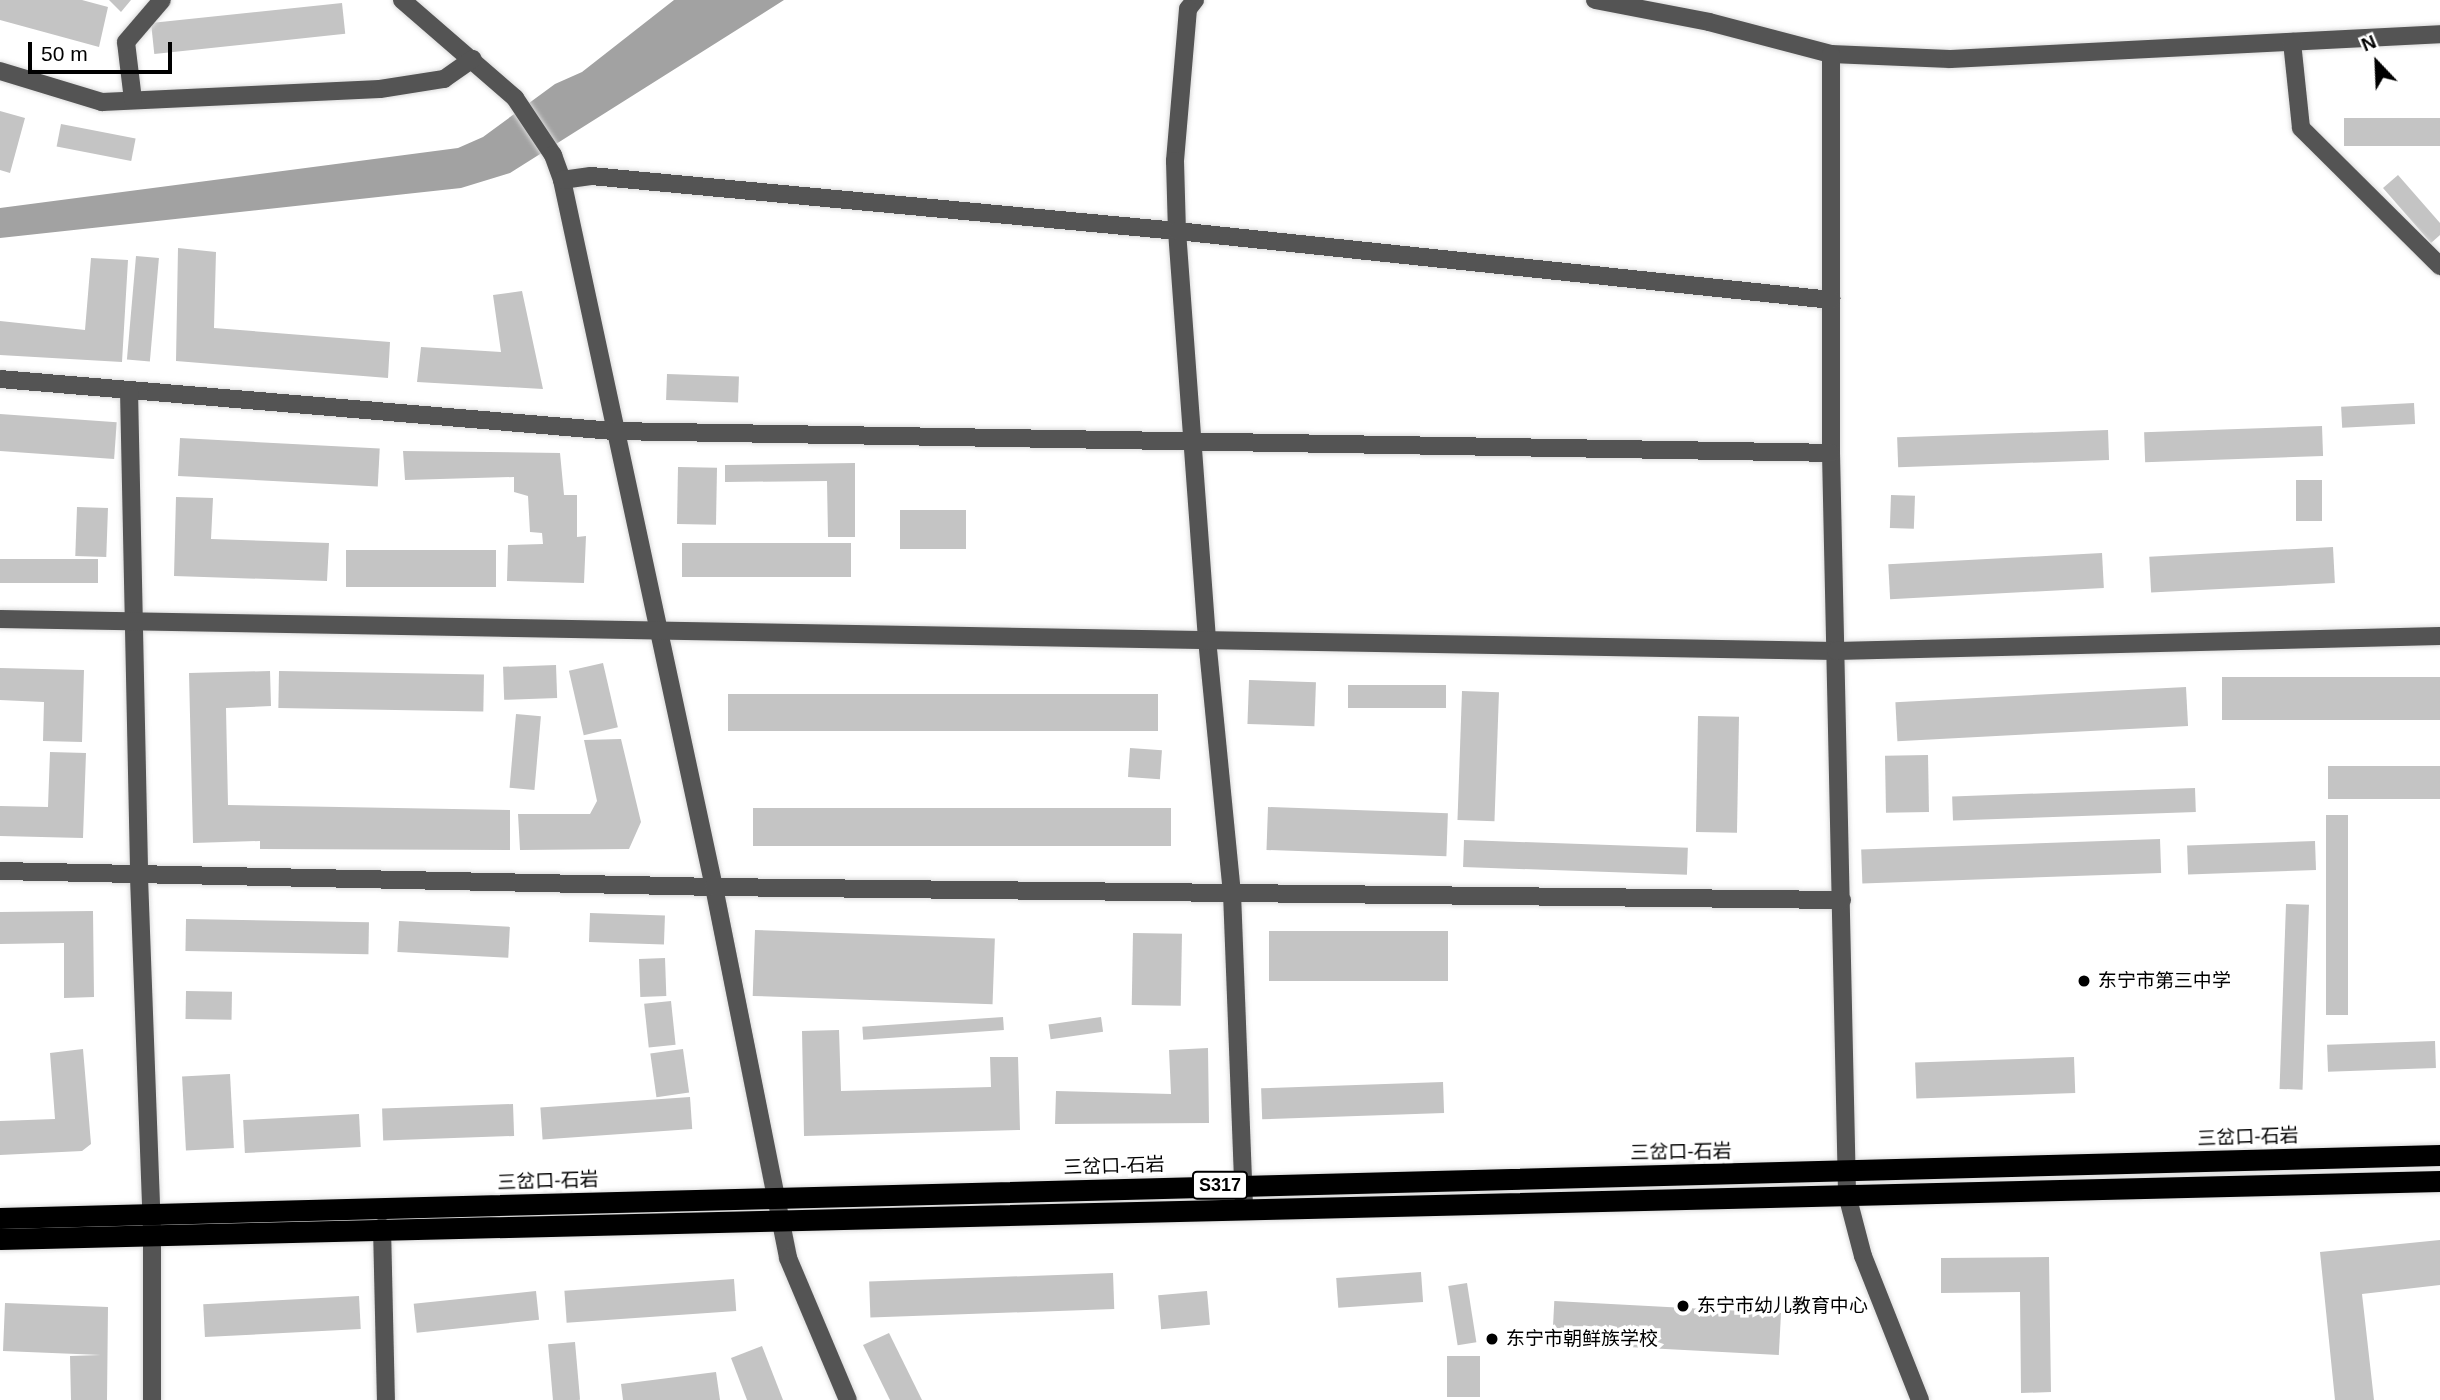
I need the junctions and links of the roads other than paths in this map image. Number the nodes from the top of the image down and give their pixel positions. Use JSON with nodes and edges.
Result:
{"nodes":[{"id":1,"x":162,"y":0,"type":"edge"},
{"id":2,"x":402,"y":0,"type":"edge"},
{"id":3,"x":1195,"y":0,"type":"edge"},
{"id":4,"x":1595,"y":0,"type":"edge"},
{"id":5,"x":2440,"y":34,"type":"edge"},
{"id":6,"x":2291,"y":42,"type":"junction"},
{"id":7,"x":1831,"y":54,"type":"junction"},
{"id":8,"x":473,"y":60,"type":"junction"},
{"id":9,"x":0,"y":71,"type":"edge"},
{"id":10,"x":133,"y":100,"type":"junction"},
{"id":11,"x":562,"y":180,"type":"junction"},
{"id":12,"x":1177,"y":231,"type":"junction"},
{"id":13,"x":2440,"y":266,"type":"edge"},
{"id":14,"x":1831,"y":300,"type":"junction"},
{"id":15,"x":0,"y":379,"type":"edge"},
{"id":16,"x":129,"y":390,"type":"junction"},
{"id":17,"x":612,"y":431,"type":"junction"},
{"id":18,"x":1191,"y":443,"type":"junction"},
{"id":19,"x":1831,"y":453,"type":"junction"},
{"id":20,"x":0,"y":619,"type":"edge"},
{"id":21,"x":136,"y":624,"type":"junction"},
{"id":22,"x":659,"y":630,"type":"junction"},
{"id":23,"x":2440,"y":636,"type":"edge"},
{"id":24,"x":1207,"y":639,"type":"junction"},
{"id":25,"x":1836,"y":652,"type":"junction"},
{"id":26,"x":0,"y":871,"type":"edge"},
{"id":27,"x":139,"y":877,"type":"junction"},
{"id":28,"x":714,"y":887,"type":"junction"},
{"id":29,"x":1231,"y":893,"type":"junction"},
{"id":30,"x":1842,"y":900,"type":"junction"},
{"id":31,"x":2440,"y":1155,"type":"edge"},
{"id":32,"x":1847,"y":1170,"type":"junction"},
{"id":33,"x":2440,"y":1181,"type":"edge"},
{"id":34,"x":1243,"y":1185,"type":"junction"},
{"id":35,"x":1847,"y":1195,"type":"junction"},
{"id":36,"x":776,"y":1198,"type":"junction"},
{"id":37,"x":1244,"y":1209,"type":"junction"},
{"id":38,"x":0,"y":1218,"type":"edge"},
{"id":39,"x":780,"y":1222,"type":"junction"},
{"id":40,"x":151,"y":1224,"type":"junction"},
{"id":41,"x":382,"y":1227,"type":"junction"},
{"id":42,"x":0,"y":1239,"type":"edge"},
{"id":43,"x":152,"y":1400,"type":"edge"},
{"id":44,"x":386,"y":1400,"type":"edge"},
{"id":45,"x":848,"y":1400,"type":"edge"},
{"id":46,"x":1920,"y":1400,"type":"edge"}],
"edges":[{"from":1,"to":10,"type":"street"},
{"from":2,"to":8,"type":"street"},
{"from":3,"to":12,"type":"street"},
{"from":4,"to":7,"type":"street"},
{"from":5,"to":6,"type":"street"},
{"from":6,"to":7,"type":"street"},
{"from":6,"to":13,"type":"street"},
{"from":7,"to":14,"type":"street"},
{"from":8,"to":10,"type":"street"},
{"from":8,"to":11,"type":"street"},
{"from":9,"to":10,"type":"street"},
{"from":11,"to":12,"type":"street"},
{"from":11,"to":17,"type":"street"},
{"from":12,"to":14,"type":"street"},
{"from":12,"to":18,"type":"street"},
{"from":14,"to":19,"type":"street"},
{"from":15,"to":16,"type":"street"},
{"from":16,"to":17,"type":"street"},
{"from":16,"to":21,"type":"street"},
{"from":17,"to":18,"type":"street"},
{"from":17,"to":22,"type":"street"},
{"from":18,"to":19,"type":"street"},
{"from":18,"to":24,"type":"street"},
{"from":19,"to":25,"type":"street"},
{"from":20,"to":21,"type":"street"},
{"from":21,"to":22,"type":"street"},
{"from":21,"to":27,"type":"street"},
{"from":22,"to":24,"type":"street"},
{"from":22,"to":28,"type":"street"},
{"from":23,"to":25,"type":"street"},
{"from":24,"to":25,"type":"street"},
{"from":24,"to":29,"type":"street"},
{"from":25,"to":30,"type":"street"},
{"from":26,"to":27,"type":"street"},
{"from":27,"to":28,"type":"street"},
{"from":27,"to":40,"type":"street"},
{"from":28,"to":29,"type":"street"},
{"from":28,"to":36,"type":"street"},
{"from":29,"to":30,"type":"street"},
{"from":29,"to":34,"type":"street"},
{"from":30,"to":32,"type":"street"},
{"from":31,"to":32,"type":"highway","name":"三岔口-石岩","number":"S317"},
{"from":32,"to":34,"type":"highway","name":"三岔口-石岩","number":"S317"},
{"from":32,"to":35,"type":"street"},
{"from":33,"to":35,"type":"highway","name":"三岔口-石岩","number":"S317"},
{"from":34,"to":36,"type":"highway","name":"三岔口-石岩","number":"S317"},
{"from":34,"to":37,"type":"street"},
{"from":35,"to":37,"type":"highway","name":"三岔口-石岩","number":"S317"},
{"from":35,"to":46,"type":"street"},
{"from":36,"to":39,"type":"street"},
{"from":36,"to":40,"type":"highway","name":"三岔口-石岩","number":"S317"},
{"from":37,"to":39,"type":"highway","name":"三岔口-石岩","number":"S317"},
{"from":38,"to":40,"type":"highway","name":"三岔口-石岩","number":"S317"},
{"from":39,"to":41,"type":"highway","name":"三岔口-石岩","number":"S317"},
{"from":39,"to":45,"type":"street"},
{"from":40,"to":41,"type":"highway","name":"三岔口-石岩","number":"S317"},
{"from":40,"to":42,"type":"highway","name":"三岔口-石岩","number":"S317"},
{"from":40,"to":43,"type":"street"},
{"from":41,"to":44,"type":"street"}]}
